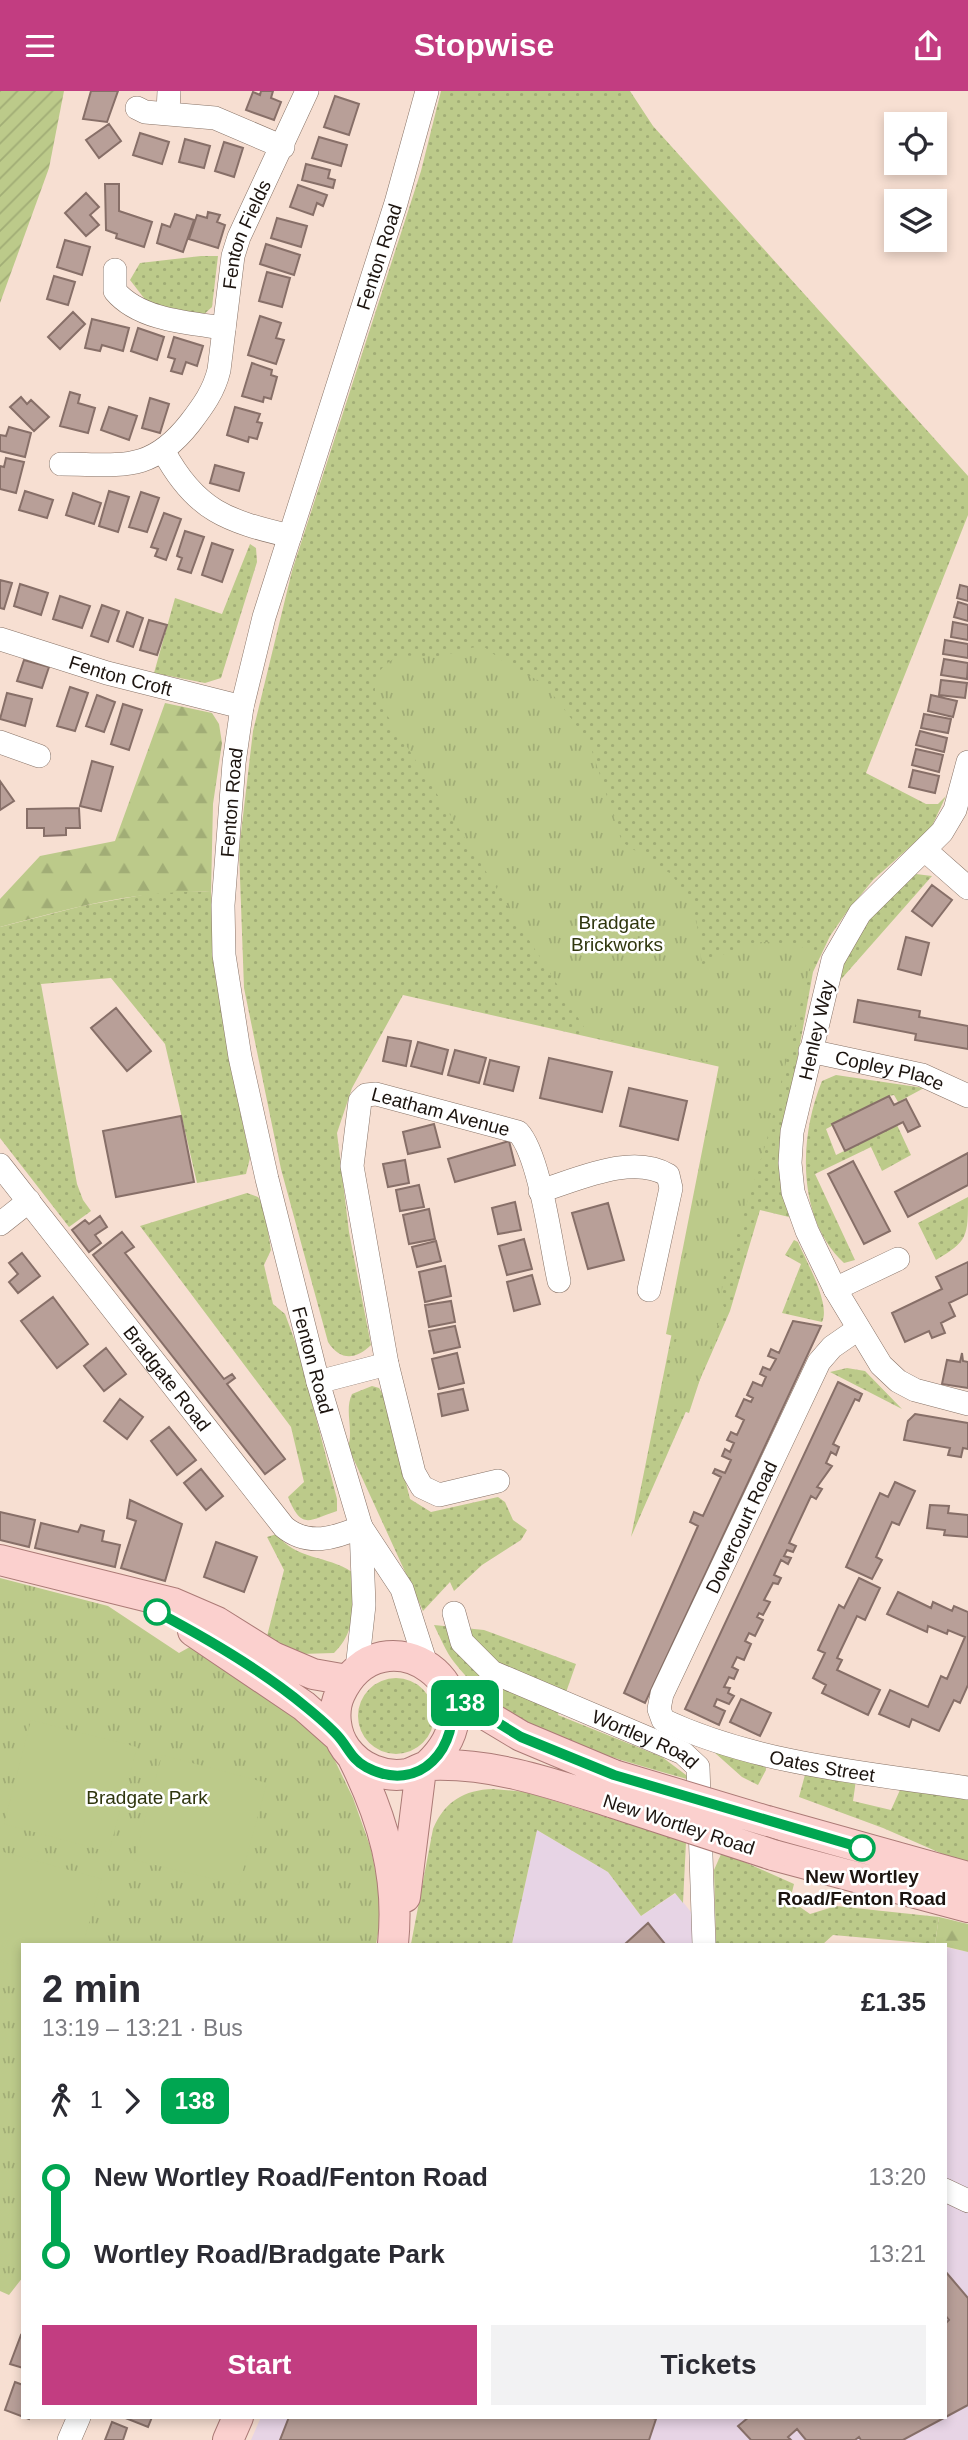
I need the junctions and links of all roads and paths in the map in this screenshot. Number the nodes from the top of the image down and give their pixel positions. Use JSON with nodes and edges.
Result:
{"nodes":[{"id":1,"x":307,"y":91,"type":"edge"},
{"id":2,"x":427,"y":91,"type":"edge"},
{"id":3,"x":169,"y":102,"type":"edge"},
{"id":4,"x":137,"y":109,"type":"dead end"},
{"id":5,"x":284,"y":147,"type":"junction"},
{"id":6,"x":115,"y":270,"type":"dead end"},
{"id":7,"x":224,"y":328,"type":"junction"},
{"id":8,"x":164,"y":452,"type":"junction"},
{"id":9,"x":61,"y":464,"type":"dead end"},
{"id":10,"x":290,"y":536,"type":"junction"},
{"id":11,"x":0,"y":639,"type":"edge"},
{"id":12,"x":242,"y":707,"type":"junction"},
{"id":13,"x":0,"y":742,"type":"edge"},
{"id":14,"x":39,"y":756,"type":"dead end"},
{"id":15,"x":968,"y":762,"type":"edge"},
{"id":16,"x":926,"y":851,"type":"junction"},
{"id":17,"x":968,"y":888,"type":"edge"},
{"id":18,"x":810,"y":1051,"type":"junction"},
{"id":19,"x":968,"y":1096,"type":"edge"},
{"id":20,"x":0,"y":1165,"type":"edge"},
{"id":21,"x":540,"y":1191,"type":"junction"},
{"id":22,"x":29,"y":1201,"type":"junction"},
{"id":23,"x":0,"y":1224,"type":"edge"},
{"id":24,"x":898,"y":1259,"type":"dead end"},
{"id":25,"x":559,"y":1281,"type":"dead end"},
{"id":26,"x":835,"y":1289,"type":"junction"},
{"id":27,"x":649,"y":1290,"type":"dead end"},
{"id":28,"x":858,"y":1329,"type":"junction"},
{"id":29,"x":387,"y":1364,"type":"junction"},
{"id":30,"x":318,"y":1382,"type":"junction"},
{"id":31,"x":968,"y":1404,"type":"edge"},
{"id":32,"x":498,"y":1481,"type":"dead end"},
{"id":33,"x":361,"y":1527,"type":"junction"},
{"id":34,"x":0,"y":1560,"type":"edge"},
{"id":35,"x":116,"y":1589,"type":"junction"},
{"id":36,"x":454,"y":1613,"type":"dead end"},
{"id":37,"x":426,"y":1664,"type":"junction"},
{"id":38,"x":352,"y":1674,"type":"junction"},
{"id":39,"x":451,"y":1694,"type":"junction"},
{"id":40,"x":683,"y":1729,"type":"joint"},
{"id":41,"x":346,"y":1748,"type":"junction"},
{"id":42,"x":425,"y":1767,"type":"junction"},
{"id":43,"x":968,"y":1788,"type":"edge"},
{"id":44,"x":614,"y":1789,"type":"junction"},
{"id":45,"x":968,"y":1877,"type":"edge"},
{"id":46,"x":968,"y":1907,"type":"edge"},
{"id":47,"x":396,"y":1912,"type":"junction"},
{"id":48,"x":393,"y":1943,"type":"edge"},
{"id":49,"x":704,"y":1943,"type":"edge"},
{"id":50,"x":947,"y":2191,"type":"edge"},
{"id":51,"x":968,"y":2201,"type":"edge"},
{"id":52,"x":78,"y":2419,"type":"edge"},
{"id":53,"x":237,"y":2419,"type":"edge"},
{"id":54,"x":69,"y":2440,"type":"edge"},
{"id":55,"x":228,"y":2440,"type":"edge"}],
"edges":[{"from":1,"to":5,"type":"street","name":"Fenton Fields"},
{"from":2,"to":10,"type":"street","name":"Fenton Road"},
{"from":3,"to":4,"type":"street"},
{"from":3,"to":5,"type":"street"},
{"from":5,"to":7,"type":"street","name":"Fenton Fields"},
{"from":6,"to":7,"type":"street"},
{"from":7,"to":8,"type":"street","name":"Fenton Fields"},
{"from":8,"to":9,"type":"street"},
{"from":8,"to":10,"type":"street"},
{"from":10,"to":12,"type":"street","name":"Fenton Road"},
{"from":11,"to":12,"type":"street","name":"Fenton Croft"},
{"from":12,"to":30,"type":"street","name":"Fenton Road"},
{"from":13,"to":14,"type":"street"},
{"from":15,"to":16,"type":"street","name":"Henley Way"},
{"from":16,"to":17,"type":"street"},
{"from":16,"to":18,"type":"street","name":"Henley Way"},
{"from":18,"to":19,"type":"street","name":"Copley Place"},
{"from":18,"to":26,"type":"street","name":"Henley Way"},
{"from":20,"to":22,"type":"street","name":"Bradgate Road"},
{"from":21,"to":25,"type":"street","name":"Leatham Avenue"},
{"from":21,"to":27,"type":"street"},
{"from":21,"to":29,"type":"street","name":"Leatham Avenue"},
{"from":22,"to":23,"type":"street"},
{"from":22,"to":33,"type":"street","name":"Bradgate Road"},
{"from":24,"to":26,"type":"street"},
{"from":26,"to":28,"type":"street","name":"Henley Way"},
{"from":28,"to":31,"type":"street","name":"Henley Way"},
{"from":28,"to":40,"type":"street","name":"Dovercourt Road"},
{"from":29,"to":30,"type":"street"},
{"from":29,"to":32,"type":"street"},
{"from":30,"to":33,"type":"street","name":"Fenton Road"},
{"from":33,"to":37,"type":"street","name":"Fenton Road"},
{"from":33,"to":38,"type":"street","name":"Fenton Road"},
{"from":34,"to":35,"type":"main road"},
{"from":35,"to":38,"type":"main road"},
{"from":35,"to":41,"type":"main road"},
{"from":36,"to":49,"type":"street","name":"Wortley Road"},
{"from":37,"to":38,"type":"main road"},
{"from":37,"to":39,"type":"main road"},
{"from":38,"to":41,"type":"main road"},
{"from":39,"to":42,"type":"main road"},
{"from":39,"to":44,"type":"main road","name":"New Wortley Road"},
{"from":40,"to":43,"type":"street","name":"Oates Street"},
{"from":41,"to":42,"type":"main road"},
{"from":41,"to":47,"type":"main road"},
{"from":42,"to":44,"type":"main road","name":"New Wortley Road"},
{"from":42,"to":47,"type":"main road"},
{"from":44,"to":45,"type":"main road","name":"New Wortley Road","bridge":true},
{"from":44,"to":46,"type":"main road","name":"New Wortley Road","bridge":true},
{"from":47,"to":48,"type":"main road"},
{"from":50,"to":51,"type":"street"},
{"from":52,"to":54,"type":"street"},
{"from":53,"to":55,"type":"main road"}]}
